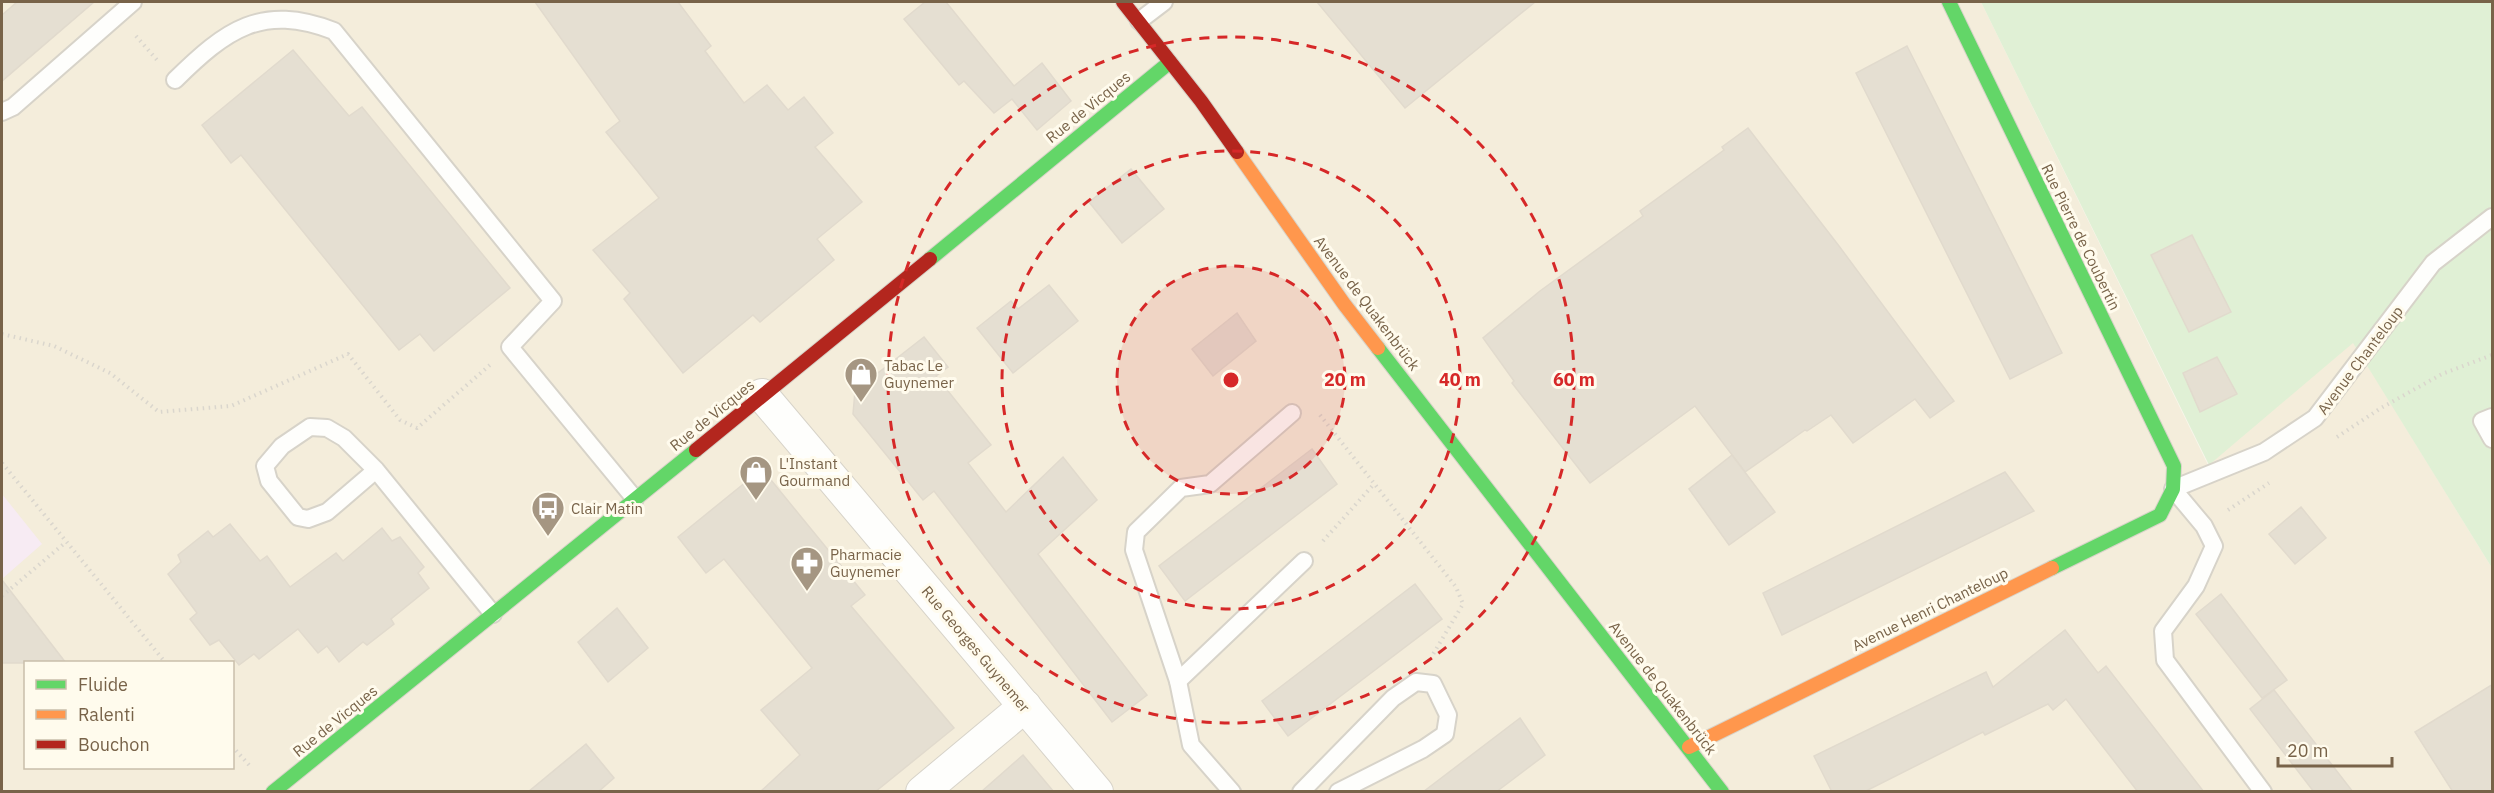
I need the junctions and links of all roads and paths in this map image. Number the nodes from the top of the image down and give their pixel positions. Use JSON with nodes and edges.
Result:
{"nodes":[{"id":1,"x":133,"y":2,"type":"edge"},
{"id":2,"x":1123,"y":2,"type":"edge"},
{"id":3,"x":1164,"y":2,"type":"edge"},
{"id":4,"x":1949,"y":2,"type":"edge"},
{"id":5,"x":118,"y":15,"type":"junction"},
{"id":6,"x":1139,"y":21,"type":"junction"},
{"id":7,"x":1170,"y":62,"type":"junction"},
{"id":8,"x":175,"y":80,"type":"joint"},
{"id":9,"x":2,"y":112,"type":"edge"},
{"id":10,"x":2493,"y":217,"type":"edge"},
{"id":11,"x":2,"y":334,"type":"edge"},
{"id":12,"x":510,"y":347,"type":"junction"},
{"id":13,"x":2493,"y":355,"type":"edge"},
{"id":14,"x":762,"y":395,"type":"junction"},
{"id":15,"x":1292,"y":413,"type":"joint"},
{"id":16,"x":2493,"y":417,"type":"edge"},
{"id":17,"x":2493,"y":439,"type":"edge"},
{"id":18,"x":2332,"y":441,"type":"dead end"},
{"id":19,"x":2,"y":463,"type":"edge"},
{"id":20,"x":376,"y":470,"type":"junction"},
{"id":21,"x":2273,"y":480,"type":"dead end"},
{"id":22,"x":1374,"y":484,"type":"junction"},
{"id":23,"x":2173,"y":489,"type":"junction"},
{"id":24,"x":635,"y":500,"type":"junction"},
{"id":25,"x":2204,"y":526,"type":"junction"},
{"id":26,"x":66,"y":542,"type":"junction"},
{"id":27,"x":1304,"y":561,"type":"joint"},
{"id":28,"x":2,"y":596,"type":"edge"},
{"id":29,"x":493,"y":614,"type":"junction"},
{"id":30,"x":163,"y":661,"type":"edge"},
{"id":31,"x":1178,"y":681,"type":"junction"},
{"id":32,"x":1416,"y":682,"type":"junction"},
{"id":33,"x":1024,"y":706,"type":"junction"},
{"id":34,"x":1689,"y":747,"type":"junction"},
{"id":35,"x":273,"y":792,"type":"edge"},
{"id":36,"x":922,"y":792,"type":"edge"},
{"id":37,"x":1097,"y":792,"type":"edge"},
{"id":38,"x":1232,"y":792,"type":"edge"},
{"id":39,"x":1301,"y":792,"type":"edge"},
{"id":40,"x":1338,"y":792,"type":"edge"},
{"id":41,"x":1722,"y":792,"type":"edge"},
{"id":42,"x":2263,"y":792,"type":"edge"}],
"edges":[{"from":1,"to":5,"type":"lane"},
{"from":2,"to":6,"type":"street","name":"Avenue de Quakenbrück"},
{"from":3,"to":6,"type":"lane"},
{"from":4,"to":23,"type":"street","name":"Rue Pierre de Coubertin"},
{"from":5,"to":8,"type":"path"},
{"from":5,"to":9,"type":"lane"},
{"from":6,"to":7,"type":"street","name":"Avenue de Quakenbrück"},
{"from":7,"to":14,"type":"street","name":"Rue de Vicques"},
{"from":7,"to":34,"type":"street","name":"Avenue de Quakenbrück"},
{"from":8,"to":12,"type":"lane"},
{"from":10,"to":23,"type":"lane","name":"Avenue Chanteloup"},
{"from":11,"to":12,"type":"path"},
{"from":12,"to":24,"type":"lane"},
{"from":13,"to":18,"type":"path"},
{"from":14,"to":24,"type":"street","name":"Rue de Vicques"},
{"from":14,"to":33,"type":"street","name":"Rue Georges Guynemer"},
{"from":15,"to":22,"type":"path"},
{"from":15,"to":31,"type":"lane"},
{"from":16,"to":17,"type":"lane"},
{"from":19,"to":26,"type":"path"},
{"from":20,"to":20,"type":"lane"},
{"from":20,"to":29,"type":"lane"},
{"from":21,"to":25,"type":"path"},
{"from":22,"to":27,"type":"path"},
{"from":22,"to":32,"type":"path"},
{"from":23,"to":25,"type":"lane"},
{"from":23,"to":34,"type":"street","name":"Avenue Henri Chanteloup"},
{"from":24,"to":29,"type":"street","name":"Rue de Vicques"},
{"from":25,"to":42,"type":"lane"},
{"from":26,"to":28,"type":"path"},
{"from":26,"to":30,"type":"path"},
{"from":27,"to":31,"type":"lane"},
{"from":29,"to":35,"type":"street","name":"Rue de Vicques"},
{"from":31,"to":38,"type":"lane"},
{"from":32,"to":39,"type":"lane"},
{"from":32,"to":40,"type":"lane"},
{"from":33,"to":36,"type":"street"},
{"from":33,"to":37,"type":"street","name":"Rue Georges Guynemer"},
{"from":34,"to":41,"type":"street","name":"Avenue de Quakenbrück"}]}
